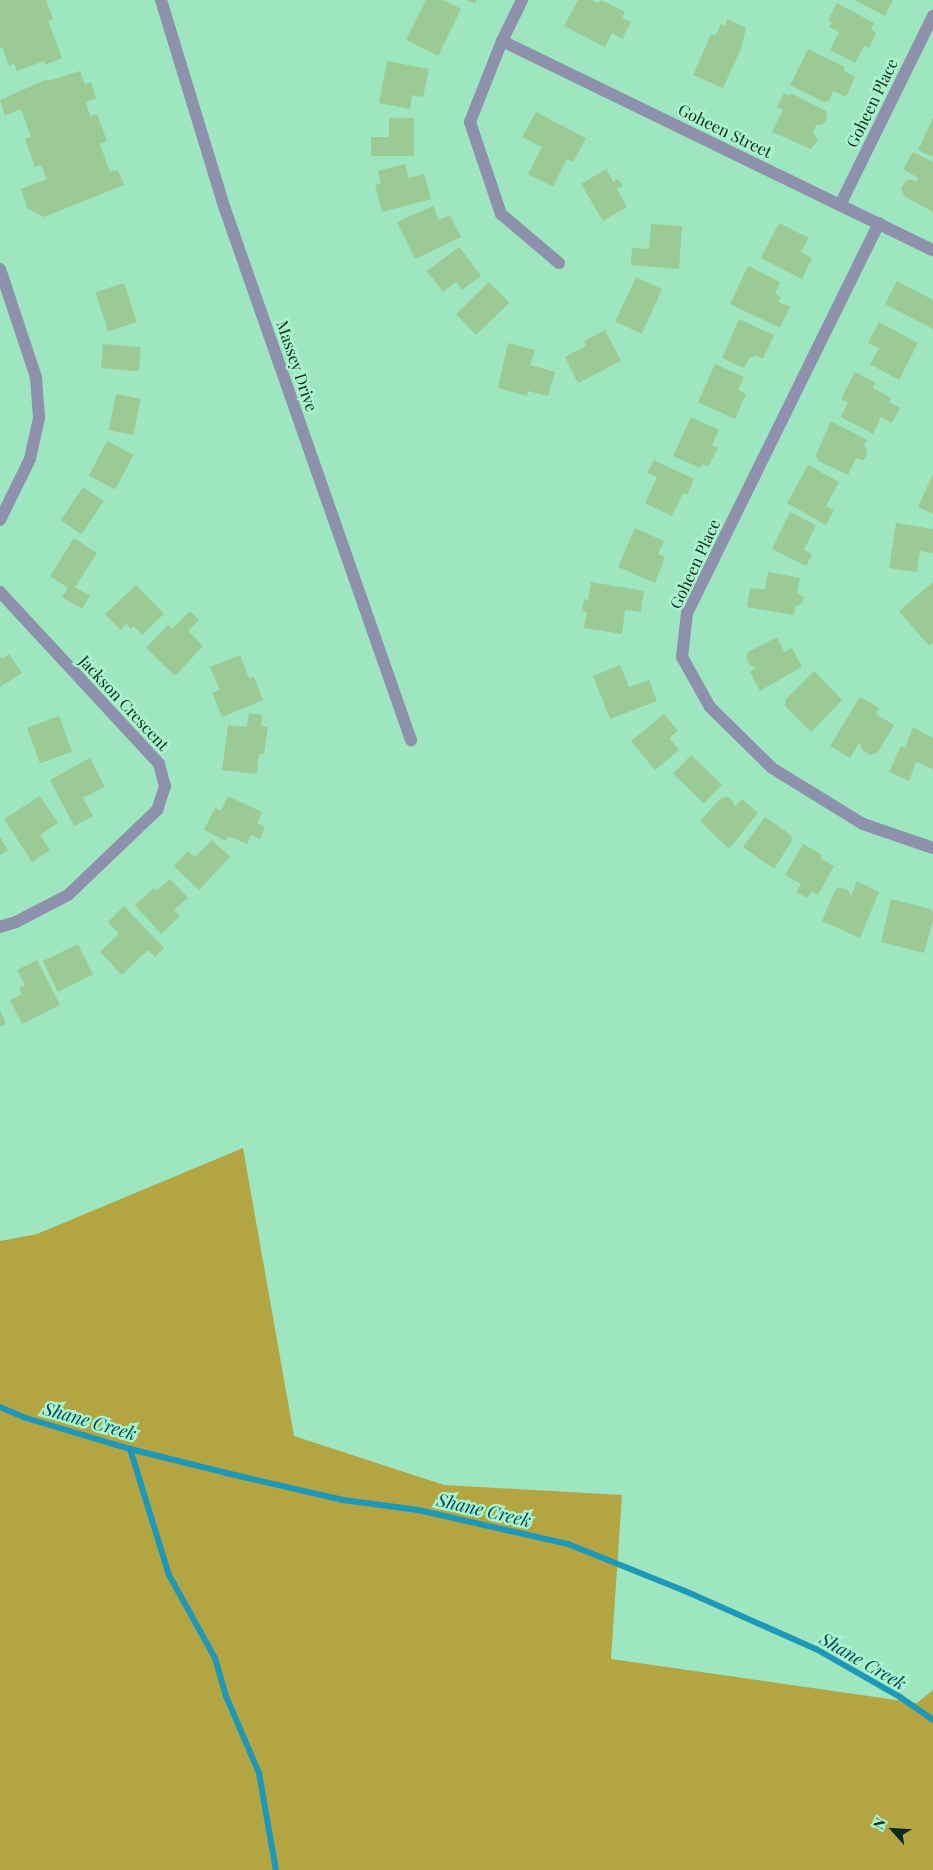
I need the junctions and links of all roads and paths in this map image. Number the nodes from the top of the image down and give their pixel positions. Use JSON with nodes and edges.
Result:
{"nodes":[{"id":1,"x":161,"y":0,"type":"edge"},
{"id":2,"x":522,"y":0,"type":"edge"},
{"id":3,"x":933,"y":16,"type":"edge"},
{"id":4,"x":502,"y":41,"type":"junction"},
{"id":5,"x":840,"y":204,"type":"junction"},
{"id":6,"x":878,"y":223,"type":"junction"},
{"id":7,"x":933,"y":250,"type":"edge"},
{"id":8,"x":559,"y":263,"type":"dead end"},
{"id":9,"x":0,"y":269,"type":"edge"},
{"id":10,"x":4,"y":291,"type":"edge"},
{"id":11,"x":0,"y":520,"type":"edge"},
{"id":12,"x":0,"y":592,"type":"edge"},
{"id":13,"x":411,"y":740,"type":"dead end"},
{"id":14,"x":933,"y":848,"type":"edge"},
{"id":15,"x":0,"y":928,"type":"edge"}],
"edges":[{"from":1,"to":13,"type":"street","name":"Massey Drive"},
{"from":2,"to":4,"type":"street"},
{"from":3,"to":5,"type":"street","name":"Goheen Place"},
{"from":4,"to":5,"type":"street","name":"Goheen Street"},
{"from":4,"to":8,"type":"street"},
{"from":5,"to":6,"type":"street","name":"Goheen Street"},
{"from":6,"to":7,"type":"street","name":"Goheen Street"},
{"from":6,"to":14,"type":"street","name":"Goheen Place"},
{"from":9,"to":10,"type":"street"},
{"from":10,"to":11,"type":"street"},
{"from":12,"to":15,"type":"street","name":"Jackson Crescent"}]}
